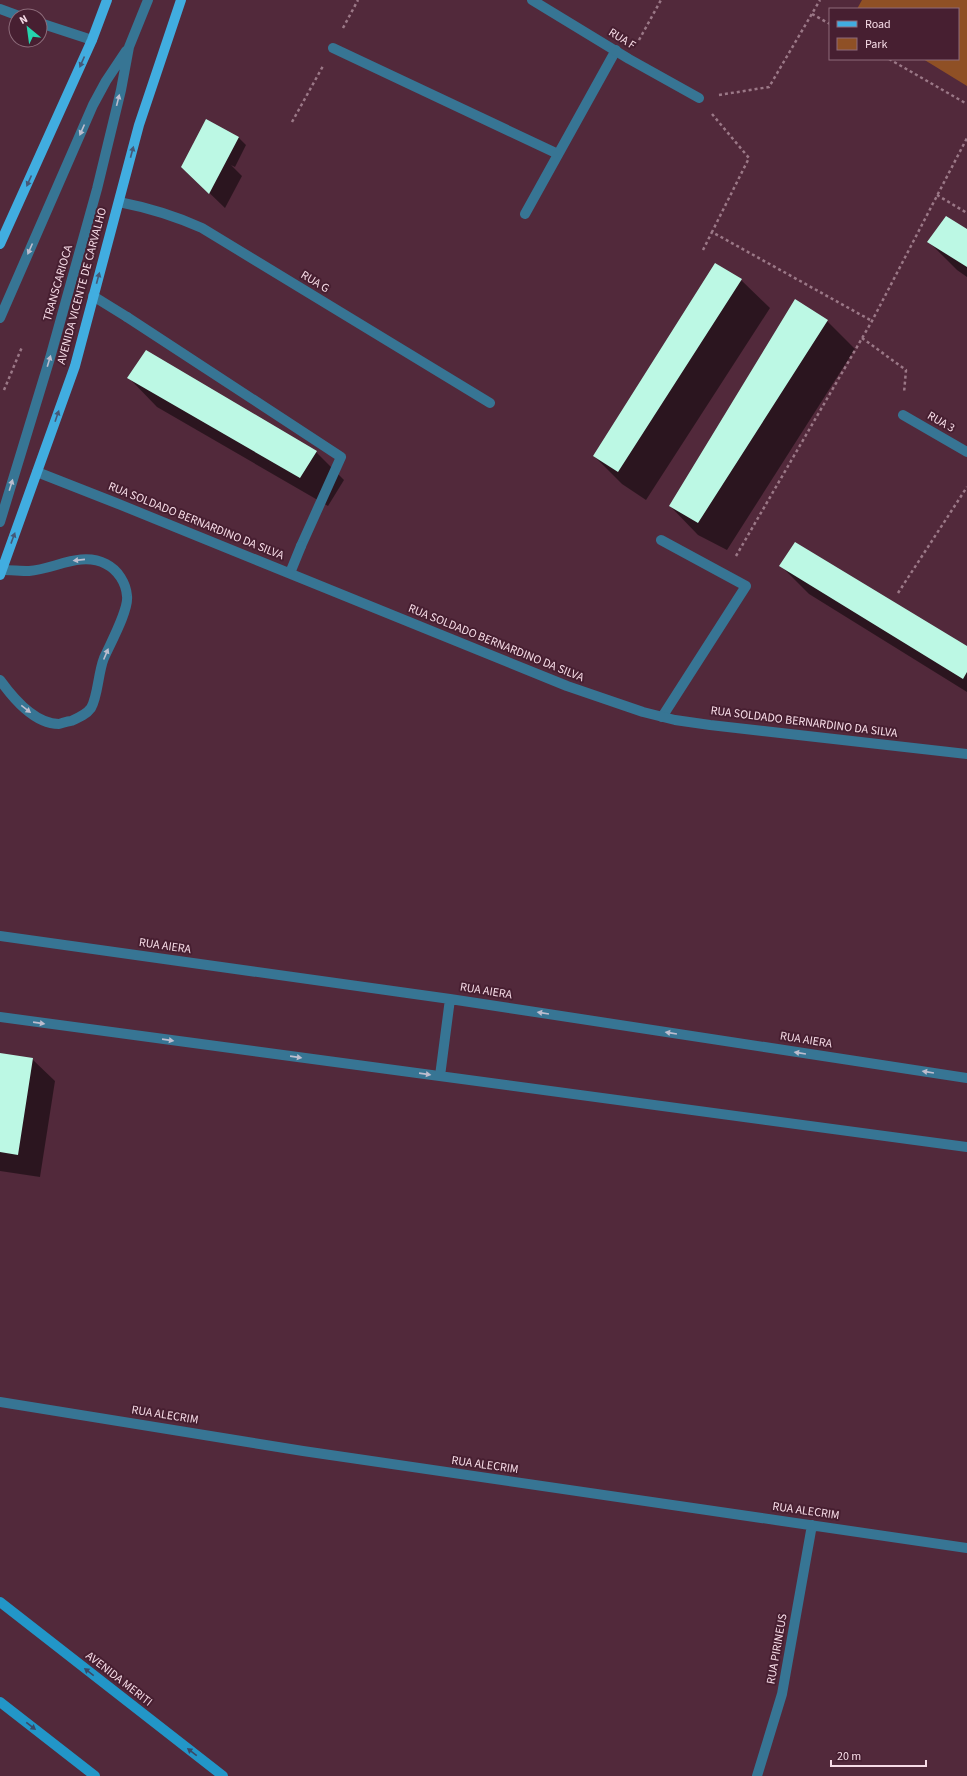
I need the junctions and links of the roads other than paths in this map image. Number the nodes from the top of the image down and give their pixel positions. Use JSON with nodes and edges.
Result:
{"nodes":[{"id":1,"x":107,"y":0,"type":"edge"},
{"id":2,"x":148,"y":0,"type":"edge"},
{"id":3,"x":181,"y":0,"type":"edge"},
{"id":4,"x":532,"y":0,"type":"edge"},
{"id":5,"x":48,"y":26,"type":"edge"},
{"id":6,"x":92,"y":40,"type":"junction"},
{"id":7,"x":129,"y":47,"type":"junction"},
{"id":8,"x":333,"y":48,"type":"dead end"},
{"id":9,"x":616,"y":50,"type":"junction"},
{"id":10,"x":699,"y":98,"type":"road end"},
{"id":11,"x":558,"y":154,"type":"junction"},
{"id":12,"x":119,"y":202,"type":"junction"},
{"id":13,"x":526,"y":214,"type":"dead end"},
{"id":14,"x":0,"y":242,"type":"edge"},
{"id":15,"x":93,"y":296,"type":"junction"},
{"id":16,"x":0,"y":318,"type":"edge"},
{"id":17,"x":490,"y":403,"type":"dead end"},
{"id":18,"x":903,"y":415,"type":"road end"},
{"id":19,"x":967,"y":452,"type":"edge"},
{"id":20,"x":37,"y":472,"type":"junction"},
{"id":21,"x":0,"y":522,"type":"edge"},
{"id":22,"x":661,"y":540,"type":"dead end"},
{"id":23,"x":1,"y":572,"type":"edge"},
{"id":24,"x":290,"y":573,"type":"junction"},
{"id":25,"x":0,"y":680,"type":"edge"},
{"id":26,"x":662,"y":717,"type":"junction"},
{"id":27,"x":967,"y":754,"type":"edge"},
{"id":28,"x":0,"y":936,"type":"edge"},
{"id":29,"x":450,"y":999,"type":"junction"},
{"id":30,"x":0,"y":1018,"type":"edge"},
{"id":31,"x":440,"y":1076,"type":"junction"},
{"id":32,"x":967,"y":1078,"type":"edge"},
{"id":33,"x":967,"y":1147,"type":"edge"},
{"id":34,"x":0,"y":1402,"type":"edge"},
{"id":35,"x":812,"y":1525,"type":"junction"},
{"id":36,"x":967,"y":1548,"type":"edge"},
{"id":37,"x":0,"y":1602,"type":"edge"},
{"id":38,"x":0,"y":1702,"type":"edge"},
{"id":39,"x":95,"y":1776,"type":"edge"},
{"id":40,"x":223,"y":1776,"type":"edge"},
{"id":41,"x":757,"y":1776,"type":"edge"}],
"edges":[{"from":1,"to":6,"type":"main road"},
{"from":2,"to":7,"type":"street","name":"TRANSCARIOCA"},
{"from":12,"to":3,"type":"main road","name":"AVENIDA VICENTE DE CARVALHO","one_way":true},
{"from":4,"to":9,"type":"street","name":"RUA F"},
{"from":5,"to":6,"type":"street"},
{"from":6,"to":14,"type":"main road","one_way":true},
{"from":7,"to":16,"type":"street","name":"TRANSCARIOCA","one_way":true},
{"from":21,"to":7,"type":"street","name":"TRANSCARIOCA","one_way":true},
{"from":8,"to":11,"type":"street"},
{"from":9,"to":10,"type":"street","name":"RUA F"},
{"from":9,"to":11,"type":"street"},
{"from":11,"to":13,"type":"street"},
{"from":15,"to":12,"type":"main road","name":"AVENIDA VICENTE DE CARVALHO","one_way":true},
{"from":12,"to":17,"type":"street","name":"RUA G"},
{"from":20,"to":15,"type":"main road","name":"AVENIDA VICENTE DE CARVALHO","one_way":true},
{"from":15,"to":24,"type":"street"},
{"from":18,"to":19,"type":"street","name":"RUA 3"},
{"from":23,"to":20,"type":"main road","name":"AVENIDA VICENTE DE CARVALHO","one_way":true},
{"from":20,"to":24,"type":"street","name":"RUA SOLDADO BERNARDINO DA SILVA"},
{"from":22,"to":26,"type":"street"},
{"from":25,"to":23,"type":"street","one_way":true},
{"from":24,"to":26,"type":"street","name":"RUA SOLDADO BERNARDINO DA SILVA"},
{"from":26,"to":27,"type":"street","name":"RUA SOLDADO BERNARDINO DA SILVA"},
{"from":28,"to":29,"type":"street","name":"RUA AIERA"},
{"from":29,"to":31,"type":"street"},
{"from":32,"to":29,"type":"street","name":"RUA AIERA","one_way":true},
{"from":30,"to":31,"type":"street","one_way":true},
{"from":31,"to":33,"type":"street"},
{"from":34,"to":35,"type":"street","name":"RUA ALECRIM"},
{"from":35,"to":36,"type":"street","name":"RUA ALECRIM"},
{"from":35,"to":41,"type":"street","name":"RUA PIRINEUS"},
{"from":40,"to":37,"type":"main road","name":"AVENIDA MERITI","one_way":true},
{"from":38,"to":39,"type":"main road","one_way":true}]}
